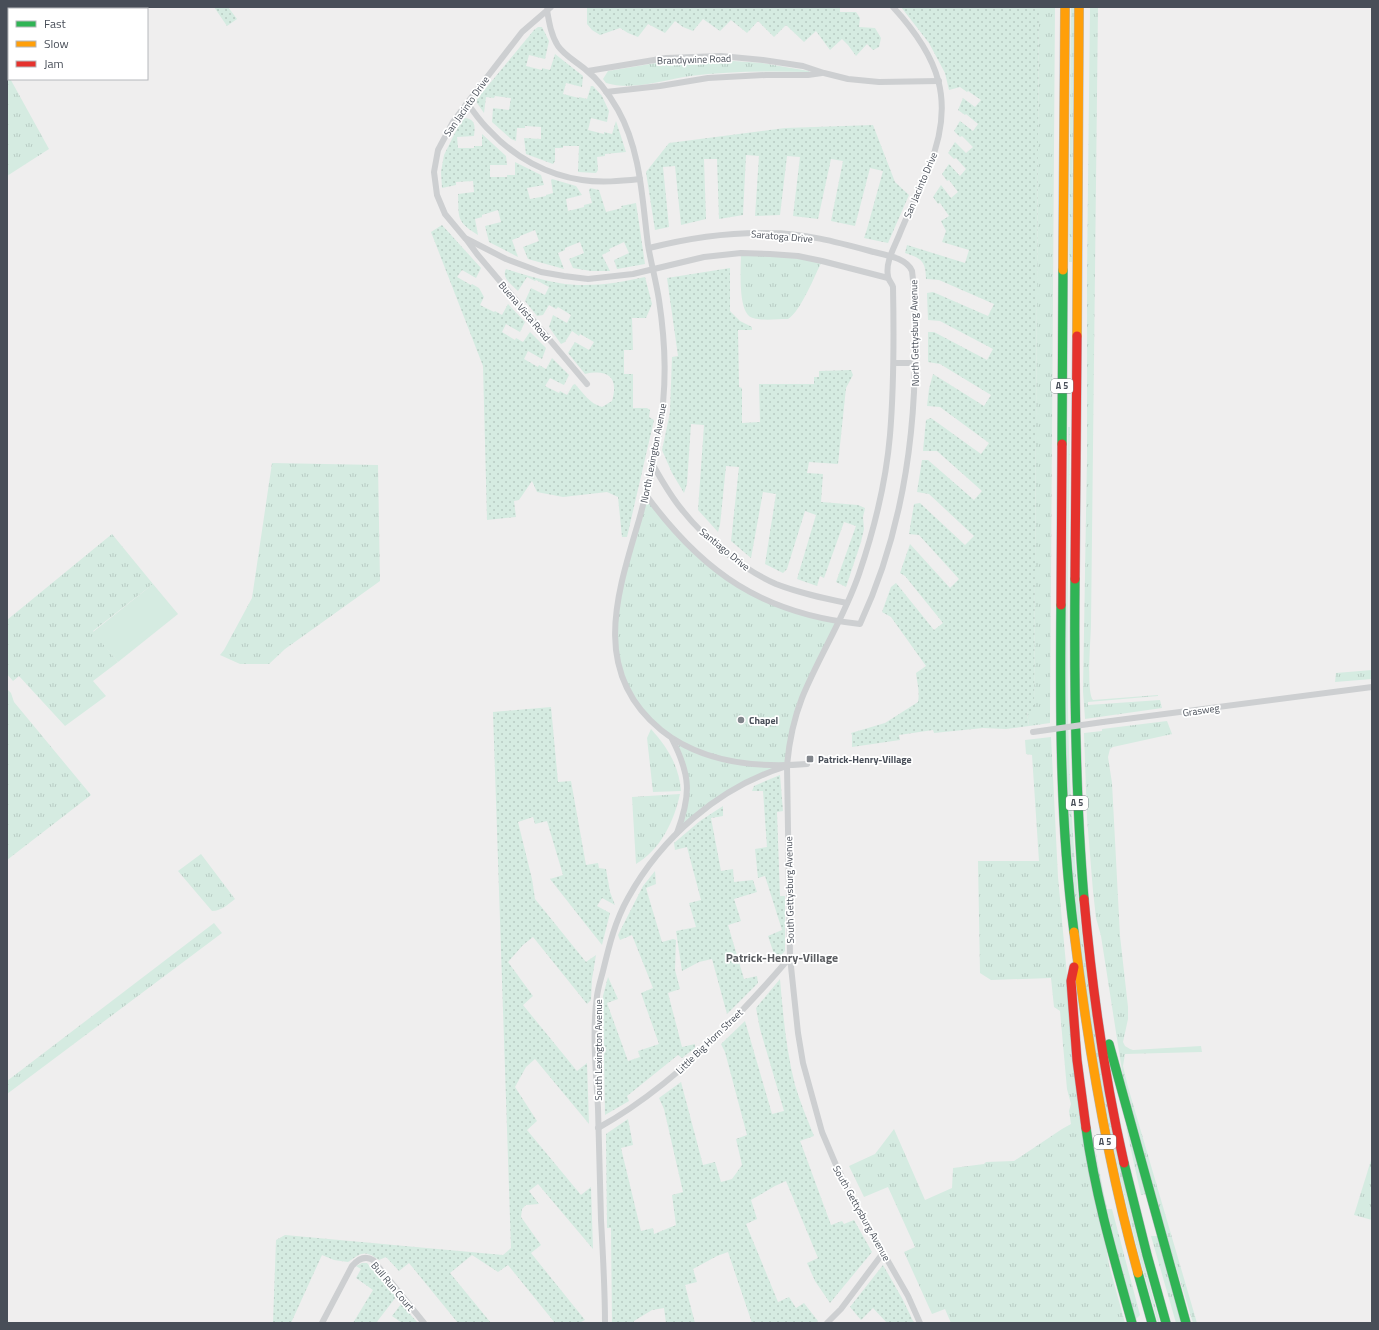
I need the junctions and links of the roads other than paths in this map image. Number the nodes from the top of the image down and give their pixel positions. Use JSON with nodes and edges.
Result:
{"nodes":[{"id":1,"x":893,"y":7,"type":"edge"},
{"id":2,"x":1065,"y":7,"type":"edge"},
{"id":3,"x":1079,"y":7,"type":"edge"},
{"id":4,"x":549,"y":9,"type":"edge"},
{"id":5,"x":588,"y":71,"type":"junction"},
{"id":6,"x":824,"y":73,"type":"junction"},
{"id":7,"x":939,"y":81,"type":"junction"},
{"id":8,"x":606,"y":92,"type":"junction"},
{"id":9,"x":467,"y":103,"type":"junction"},
{"id":10,"x":640,"y":179,"type":"junction"},
{"id":11,"x":465,"y":238,"type":"junction"},
{"id":12,"x":648,"y":248,"type":"junction"},
{"id":13,"x":891,"y":256,"type":"junction"},
{"id":14,"x":654,"y":269,"type":"junction"},
{"id":15,"x":888,"y":278,"type":"junction"},
{"id":16,"x":894,"y":363,"type":"junction"},
{"id":17,"x":915,"y":363,"type":"junction"},
{"id":18,"x":587,"y":384,"type":"dead end"},
{"id":19,"x":653,"y":465,"type":"junction"},
{"id":20,"x":646,"y":495,"type":"junction"},
{"id":21,"x":847,"y":603,"type":"junction"},
{"id":22,"x":839,"y":622,"type":"junction"},
{"id":23,"x":1372,"y":687,"type":"edge"},
{"id":24,"x":1031,"y":732,"type":"dead end"},
{"id":25,"x":671,"y":738,"type":"junction"},
{"id":26,"x":807,"y":764,"type":"dead end"},
{"id":27,"x":787,"y":766,"type":"junction"},
{"id":28,"x":677,"y":834,"type":"junction"},
{"id":29,"x":790,"y":957,"type":"junction"},
{"id":30,"x":1075,"y":958,"type":"junction"},
{"id":31,"x":1092,"y":976,"type":"junction"},
{"id":32,"x":598,"y":1128,"type":"junction"},
{"id":33,"x":883,"y":1253,"type":"junction"},
{"id":34,"x":322,"y":1323,"type":"edge"},
{"id":35,"x":424,"y":1323,"type":"edge"},
{"id":36,"x":605,"y":1323,"type":"edge"},
{"id":37,"x":827,"y":1323,"type":"edge"},
{"id":38,"x":920,"y":1323,"type":"edge"},
{"id":39,"x":1132,"y":1323,"type":"edge"},
{"id":40,"x":1152,"y":1323,"type":"edge"},
{"id":41,"x":1166,"y":1323,"type":"edge"},
{"id":42,"x":1186,"y":1323,"type":"edge"}],
"edges":[{"from":1,"to":7,"type":"street","name":"San Jacinto Drive"},
{"from":2,"to":30,"type":"highway","number":"A 5"},
{"from":3,"to":31,"type":"highway","number":"A 5"},
{"from":4,"to":5,"type":"street","name":"North Lexington Avenue"},
{"from":4,"to":9,"type":"street","name":"San Jacinto Drive"},
{"from":5,"to":6,"type":"street","name":"Brandywine Road"},
{"from":5,"to":8,"type":"street","name":"North Lexington Avenue"},
{"from":6,"to":7,"type":"street","name":"Brandywine Road"},
{"from":6,"to":8,"type":"street","name":"Brandywine Road"},
{"from":7,"to":13,"type":"street","name":"San Jacinto Drive"},
{"from":8,"to":10,"type":"street","name":"North Lexington Avenue"},
{"from":9,"to":10,"type":"street"},
{"from":9,"to":11,"type":"street","name":"San Jacinto Drive"},
{"from":10,"to":12,"type":"street","name":"North Lexington Avenue"},
{"from":11,"to":14,"type":"street","name":"San Jacinto Drive"},
{"from":11,"to":18,"type":"street","name":"Buena Vista Road"},
{"from":12,"to":13,"type":"street","name":"Saratoga Drive"},
{"from":12,"to":14,"type":"street","name":"North Lexington Avenue"},
{"from":13,"to":15,"type":"street","name":"North Gettysburg Avenue"},
{"from":13,"to":17,"type":"street","name":"North Gettysburg Avenue"},
{"from":14,"to":15,"type":"street","name":"Saratoga Drive"},
{"from":14,"to":19,"type":"street","name":"North Lexington Avenue"},
{"from":15,"to":16,"type":"street","name":"North Gettysburg Avenue"},
{"from":16,"to":17,"type":"street"},
{"from":16,"to":21,"type":"street","name":"North Gettysburg Avenue"},
{"from":17,"to":22,"type":"street","name":"North Gettysburg Avenue"},
{"from":19,"to":20,"type":"street","name":"North Lexington Avenue"},
{"from":19,"to":21,"type":"street","name":"Santiago Drive"},
{"from":20,"to":22,"type":"street","name":"Santiago Drive"},
{"from":20,"to":25,"type":"street","name":"North Lexington Avenue"},
{"from":21,"to":22,"type":"street","name":"North Gettysburg Avenue"},
{"from":22,"to":27,"type":"street","name":"North Gettysburg Avenue"},
{"from":23,"to":24,"type":"street","name":"Grasweg","bridge":true},
{"from":25,"to":27,"type":"street","name":"North Lexington Avenue"},
{"from":25,"to":28,"type":"street","name":"North Lexington Avenue"},
{"from":26,"to":27,"type":"street"},
{"from":27,"to":28,"type":"street","name":"South Lexington Avenue"},
{"from":27,"to":29,"type":"street","name":"South Gettysburg Avenue"},
{"from":28,"to":32,"type":"street","name":"South Lexington Avenue"},
{"from":29,"to":32,"type":"street","name":"Little Big Horn Street"},
{"from":29,"to":33,"type":"street","name":"South Gettysburg Avenue"},
{"from":30,"to":39,"type":"highway","number":"A 5"},
{"from":30,"to":40,"type":"highway","number":"A 5"},
{"from":31,"to":41,"type":"highway","number":"A 5"},
{"from":31,"to":42,"type":"highway","number":"A 5"},
{"from":32,"to":36,"type":"street","name":"South Lexington Avenue"},
{"from":33,"to":37,"type":"street"},
{"from":33,"to":38,"type":"street","name":"South Gettysburg Avenue"},
{"from":34,"to":35,"type":"street","name":"Bull Run Court"}]}
